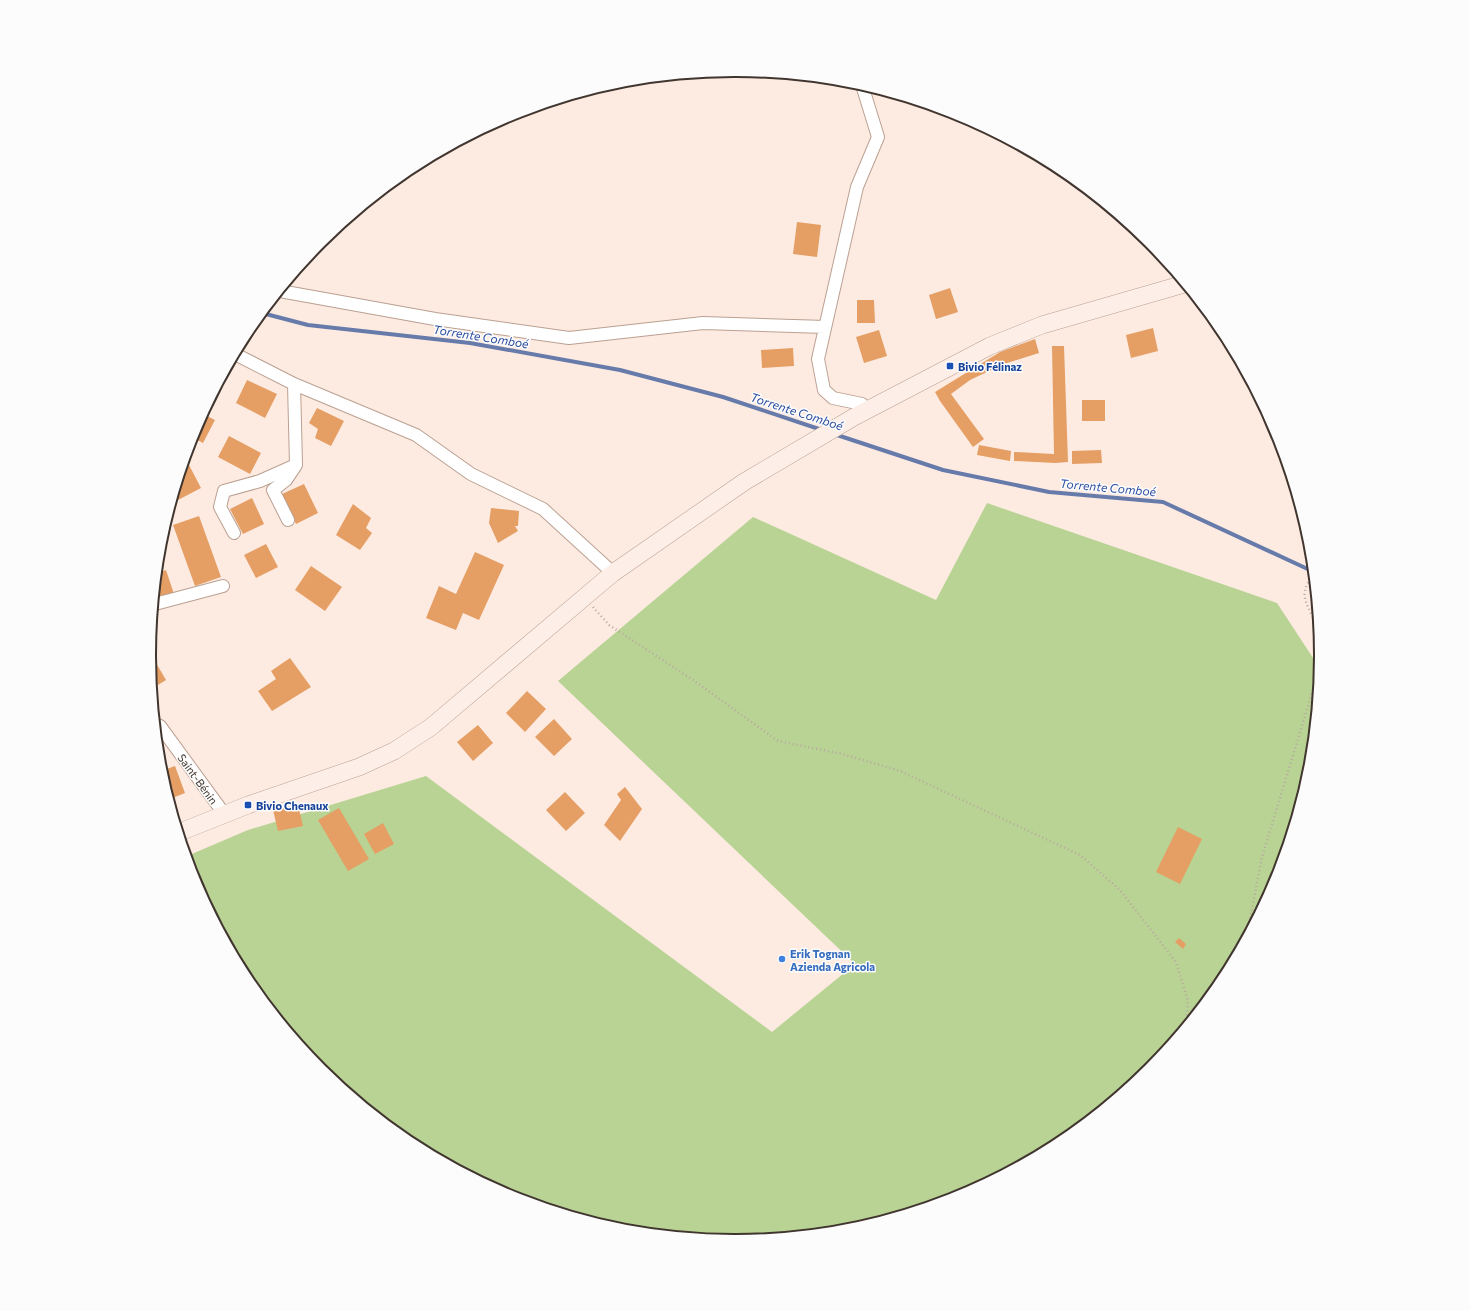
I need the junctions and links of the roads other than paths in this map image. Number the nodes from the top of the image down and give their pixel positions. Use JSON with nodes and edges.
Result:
{"nodes":[{"id":1,"x":864,"y":92,"type":"edge"},
{"id":2,"x":1179,"y":285,"type":"edge"},
{"id":3,"x":285,"y":292,"type":"edge"},
{"id":4,"x":825,"y":327,"type":"junction"},
{"id":5,"x":240,"y":356,"type":"edge"},
{"id":6,"x":294,"y":384,"type":"junction"},
{"id":7,"x":860,"y":413,"type":"junction"},
{"id":8,"x":296,"y":465,"type":"junction"},
{"id":9,"x":288,"y":520,"type":"dead end"},
{"id":10,"x":234,"y":533,"type":"dead end"},
{"id":11,"x":613,"y":573,"type":"junction"},
{"id":12,"x":223,"y":586,"type":"dead end"},
{"id":13,"x":159,"y":603,"type":"edge"},
{"id":14,"x":161,"y":727,"type":"edge"},
{"id":15,"x":225,"y":815,"type":"junction"},
{"id":16,"x":184,"y":831,"type":"edge"}],
"edges":[{"from":1,"to":4,"type":"street"},
{"from":2,"to":7,"type":"main road"},
{"from":3,"to":4,"type":"street"},
{"from":4,"to":7,"type":"street"},
{"from":5,"to":6,"type":"street"},
{"from":6,"to":8,"type":"street"},
{"from":6,"to":11,"type":"street"},
{"from":7,"to":11,"type":"main road"},
{"from":8,"to":9,"type":"street"},
{"from":8,"to":10,"type":"street"},
{"from":11,"to":15,"type":"main road"},
{"from":12,"to":13,"type":"street"},
{"from":14,"to":15,"type":"street","name":"Saint-Bénin"},
{"from":15,"to":16,"type":"main road"}]}
